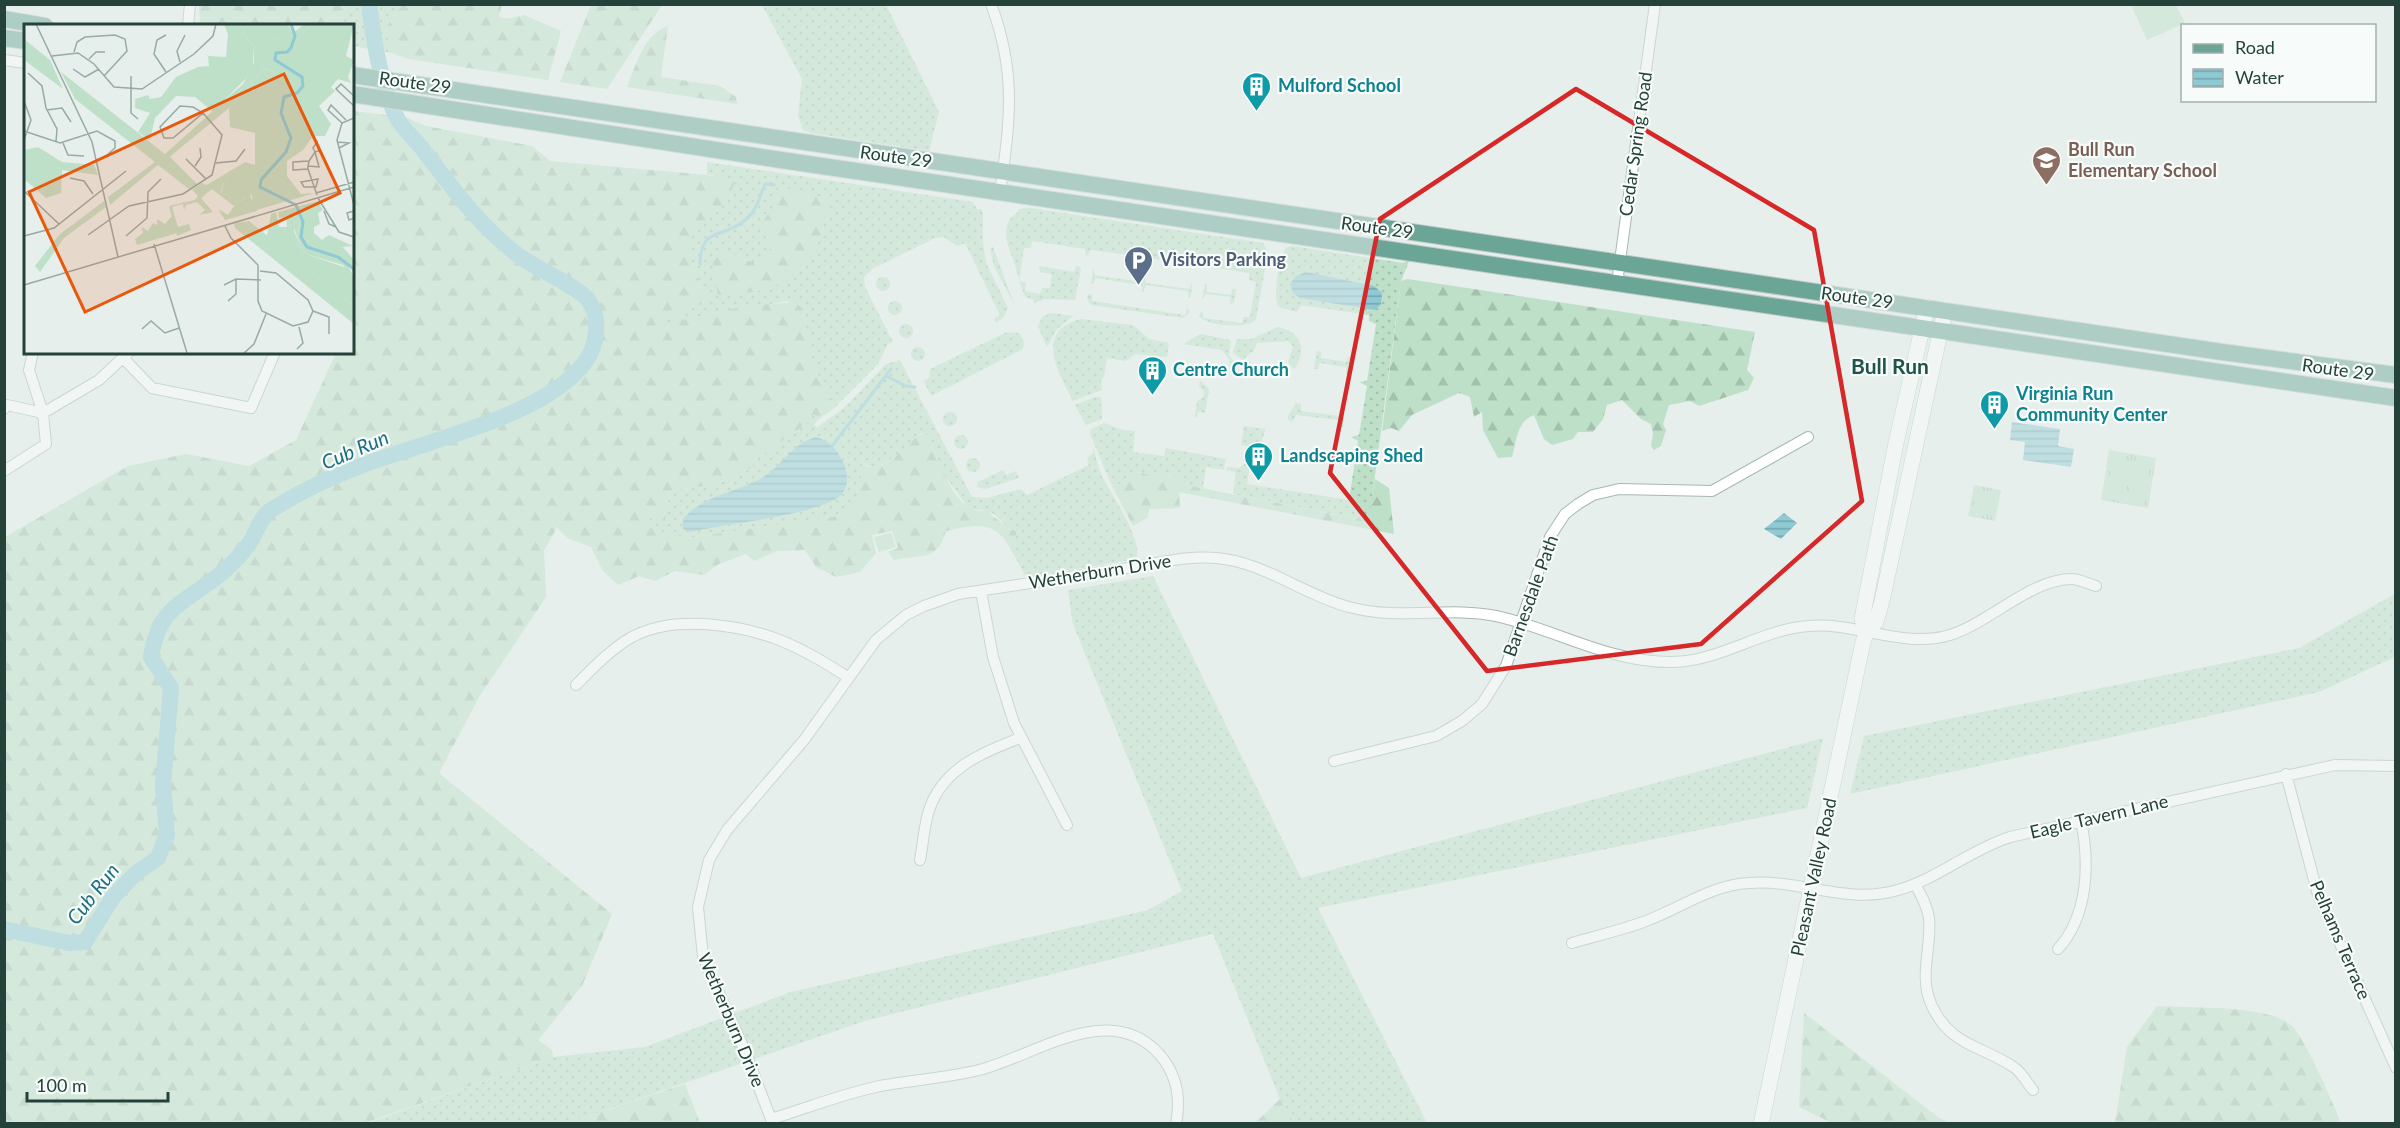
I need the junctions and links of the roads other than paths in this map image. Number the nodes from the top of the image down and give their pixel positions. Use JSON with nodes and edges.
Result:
{"nodes":[{"id":1,"x":190,"y":4,"type":"edge"},
{"id":2,"x":991,"y":4,"type":"edge"},
{"id":3,"x":1655,"y":4,"type":"edge"},
{"id":4,"x":4,"y":19,"type":"edge"},
{"id":5,"x":33,"y":24,"type":"edge"},
{"id":6,"x":188,"y":24,"type":"edge"},
{"id":7,"x":4,"y":38,"type":"edge"},
{"id":8,"x":24,"y":41,"type":"edge"},
{"id":9,"x":4,"y":60,"type":"edge"},
{"id":10,"x":24,"y":63,"type":"edge"},
{"id":11,"x":359,"y":76,"type":"edge"},
{"id":12,"x":354,"y":94,"type":"edge"},
{"id":13,"x":1003,"y":172,"type":"junction"},
{"id":14,"x":1000,"y":192,"type":"junction"},
{"id":15,"x":1620,"y":263,"type":"junction"},
{"id":16,"x":1617,"y":283,"type":"junction"},
{"id":17,"x":1927,"y":307,"type":"junction"},
{"id":18,"x":1945,"y":310,"type":"junction"},
{"id":19,"x":1922,"y":327,"type":"junction"},
{"id":20,"x":1940,"y":330,"type":"junction"},
{"id":21,"x":33,"y":354,"type":"edge"},
{"id":22,"x":274,"y":354,"type":"edge"},
{"id":23,"x":126,"y":356,"type":"edge"},
{"id":24,"x":2396,"y":375,"type":"edge"},
{"id":25,"x":2396,"y":398,"type":"edge"},
{"id":26,"x":4,"y":409,"type":"edge"},
{"id":27,"x":44,"y":412,"type":"junction"},
{"id":28,"x":1808,"y":437,"type":"dead end"},
{"id":29,"x":4,"y":471,"type":"edge"},
{"id":30,"x":2096,"y":586,"type":"dead end"},
{"id":31,"x":981,"y":591,"type":"junction"},
{"id":32,"x":1520,"y":623,"type":"junction"},
{"id":33,"x":1867,"y":631,"type":"junction"},
{"id":34,"x":849,"y":678,"type":"junction"},
{"id":35,"x":576,"y":685,"type":"dead end"},
{"id":36,"x":1020,"y":738,"type":"junction"},
{"id":37,"x":1334,"y":761,"type":"dead end"},
{"id":38,"x":2396,"y":766,"type":"edge"},
{"id":39,"x":2286,"y":774,"type":"junction"},
{"id":40,"x":2081,"y":821,"type":"junction"},
{"id":41,"x":1067,"y":825,"type":"dead end"},
{"id":42,"x":920,"y":860,"type":"dead end"},
{"id":43,"x":1915,"y":884,"type":"junction"},
{"id":44,"x":1811,"y":890,"type":"junction"},
{"id":45,"x":1572,"y":943,"type":"dead end"},
{"id":46,"x":2058,"y":949,"type":"dead end"},
{"id":47,"x":2396,"y":1068,"type":"edge"},
{"id":48,"x":2033,"y":1090,"type":"dead end"},
{"id":49,"x":771,"y":1121,"type":"edge"},
{"id":50,"x":1176,"y":1124,"type":"edge"},
{"id":51,"x":1761,"y":1124,"type":"edge"}],
"edges":[{"from":1,"to":6,"type":"street"},
{"from":2,"to":13,"type":"street"},
{"from":3,"to":15,"type":"street","name":"Cedar Spring Road"},
{"from":4,"to":5,"type":"main road"},
{"from":7,"to":8,"type":"main road"},
{"from":9,"to":10,"type":"street"},
{"from":11,"to":13,"type":"main road","name":"Route 29"},
{"from":12,"to":14,"type":"main road","name":"Route 29"},
{"from":13,"to":14,"type":"street"},
{"from":13,"to":15,"type":"main road","name":"Route 29"},
{"from":14,"to":16,"type":"main road","name":"Route 29"},
{"from":15,"to":16,"type":"street","name":"Cedar Spring Road"},
{"from":15,"to":17,"type":"main road","name":"Route 29"},
{"from":16,"to":19,"type":"main road","name":"Route 29"},
{"from":17,"to":18,"type":"main road","name":"Route 29"},
{"from":17,"to":19,"type":"main road","name":"Pleasant Valley Road"},
{"from":18,"to":20,"type":"main road","name":"Pleasant Valley Road"},
{"from":18,"to":24,"type":"main road","name":"Route 29"},
{"from":19,"to":20,"type":"main road","name":"Route 29"},
{"from":19,"to":33,"type":"main road","name":"Pleasant Valley Road"},
{"from":20,"to":25,"type":"main road","name":"Route 29"},
{"from":20,"to":33,"type":"main road","name":"Pleasant Valley Road"},
{"from":21,"to":27,"type":"street"},
{"from":22,"to":23,"type":"street"},
{"from":23,"to":27,"type":"street"},
{"from":26,"to":27,"type":"street"},
{"from":27,"to":29,"type":"street"},
{"from":28,"to":32,"type":"street","name":"Barnesdale Path"},
{"from":30,"to":33,"type":"street","name":"Wetherburn Drive"},
{"from":31,"to":32,"type":"street","name":"Wetherburn Drive"},
{"from":31,"to":34,"type":"street","name":"Wetherburn Drive"},
{"from":31,"to":36,"type":"street"},
{"from":32,"to":33,"type":"street","name":"Wetherburn Drive"},
{"from":32,"to":37,"type":"street","name":"Barnesdale Path"},
{"from":33,"to":44,"type":"main road","name":"Pleasant Valley Road"},
{"from":34,"to":35,"type":"street"},
{"from":34,"to":49,"type":"street","name":"Wetherburn Drive"},
{"from":36,"to":41,"type":"street"},
{"from":36,"to":42,"type":"street"},
{"from":38,"to":39,"type":"street","name":"Eagle Tavern Lane"},
{"from":39,"to":40,"type":"street","name":"Eagle Tavern Lane"},
{"from":39,"to":47,"type":"street","name":"Pelhams Terrace"},
{"from":40,"to":43,"type":"street","name":"Eagle Tavern Lane"},
{"from":40,"to":46,"type":"street"},
{"from":43,"to":44,"type":"street","name":"Eagle Tavern Lane"},
{"from":43,"to":48,"type":"street"},
{"from":44,"to":45,"type":"street","name":"Eagle Tavern Lane"},
{"from":44,"to":51,"type":"main road","name":"Pleasant Valley Road"},
{"from":49,"to":50,"type":"street","name":"Wetherburn Drive"}]}
